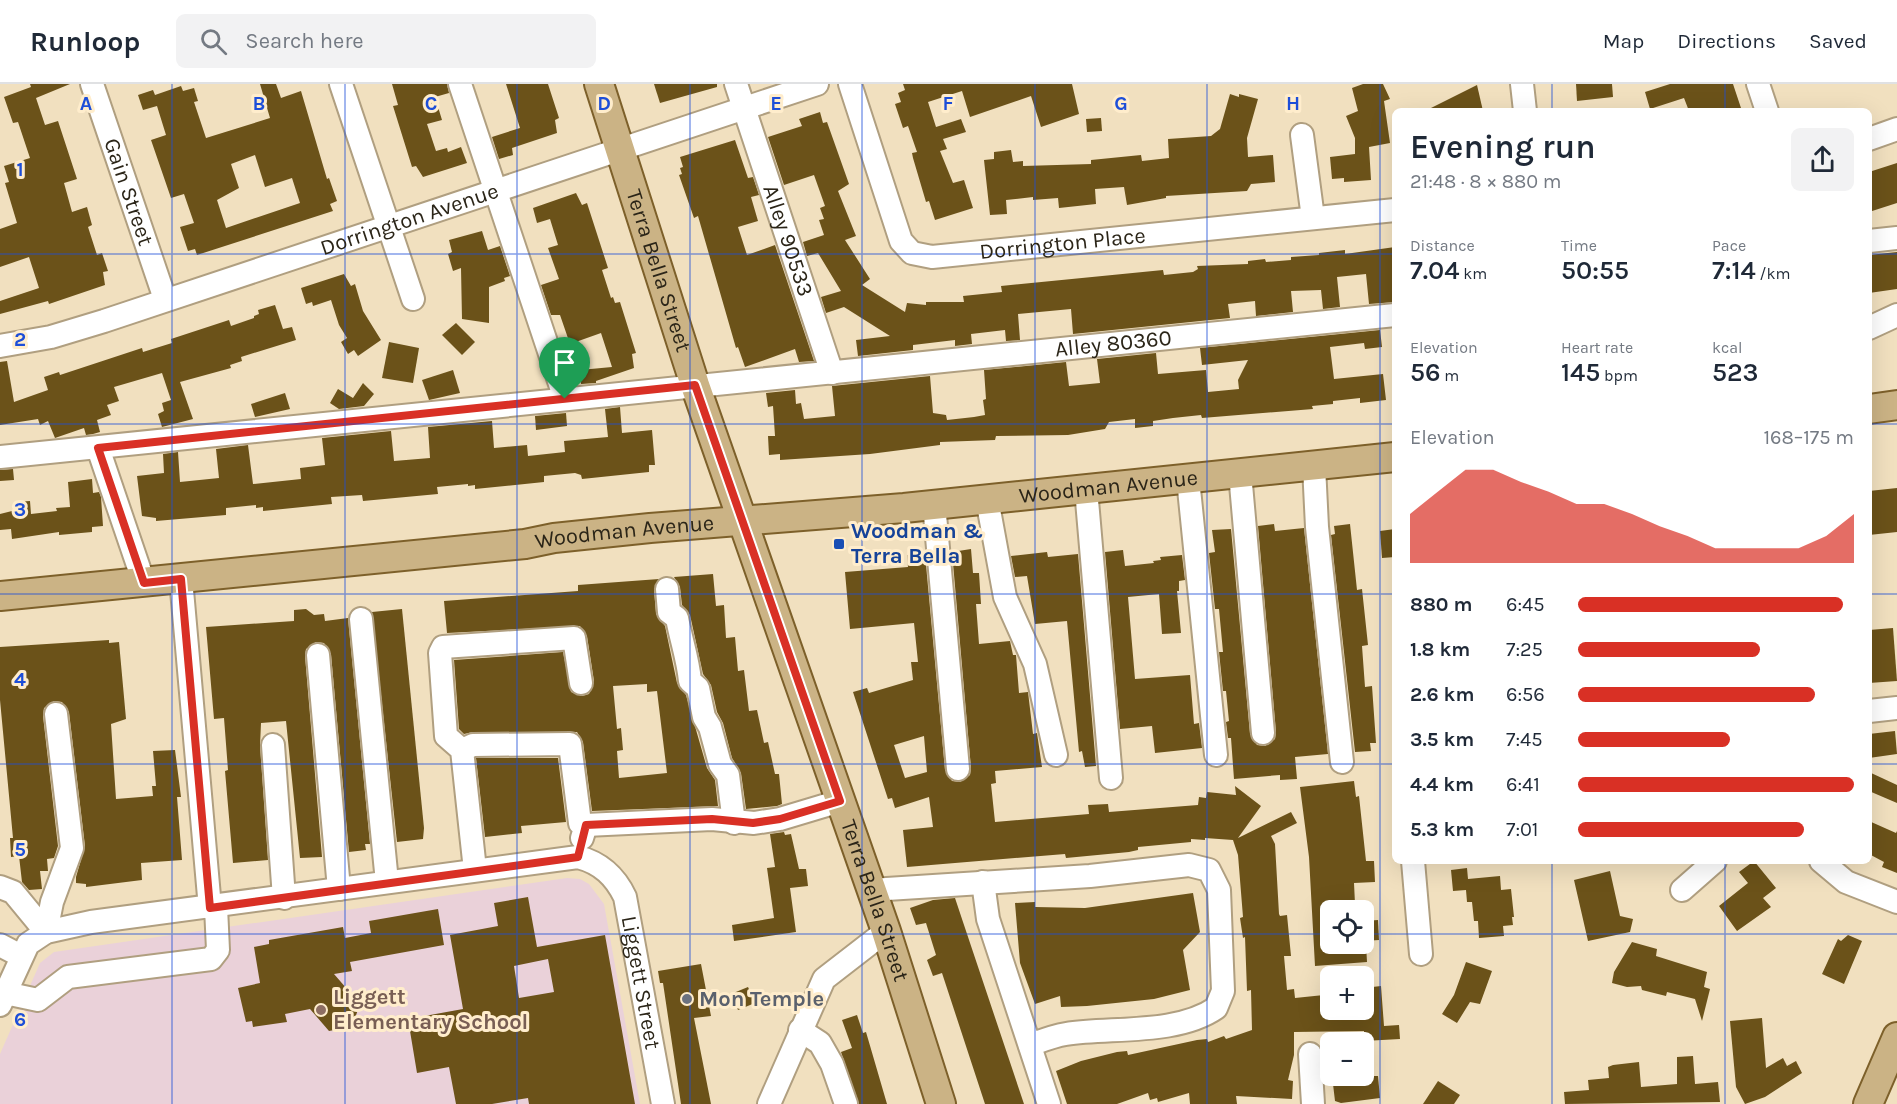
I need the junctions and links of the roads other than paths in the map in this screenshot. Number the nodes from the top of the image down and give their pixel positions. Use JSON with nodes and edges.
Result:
{"nodes":[{"id":1,"x":92,"y":84,"type":"edge"},
{"id":2,"x":341,"y":84,"type":"edge"},
{"id":3,"x":460,"y":84,"type":"edge"},
{"id":4,"x":599,"y":84,"type":"edge"},
{"id":5,"x":736,"y":84,"type":"edge"},
{"id":6,"x":817,"y":84,"type":"edge"},
{"id":7,"x":850,"y":84,"type":"edge"},
{"id":8,"x":1522,"y":84,"type":"edge"},
{"id":9,"x":1758,"y":84,"type":"edge"},
{"id":10,"x":744,"y":108,"type":"junction"},
{"id":11,"x":1525,"y":108,"type":"edge"},
{"id":12,"x":1766,"y":108,"type":"edge"},
{"id":13,"x":1897,"y":129,"type":"edge"},
{"id":14,"x":1302,"y":135,"type":"dead end"},
{"id":15,"x":1872,"y":138,"type":"edge"},
{"id":16,"x":621,"y":148,"type":"junction"},
{"id":17,"x":495,"y":189,"type":"junction"},
{"id":18,"x":1392,"y":210,"type":"edge"},
{"id":19,"x":1313,"y":218,"type":"junction"},
{"id":20,"x":388,"y":225,"type":"junction"},
{"id":21,"x":1897,"y":238,"type":"edge"},
{"id":22,"x":1872,"y":241,"type":"edge"},
{"id":23,"x":165,"y":299,"type":"junction"},
{"id":24,"x":413,"y":299,"type":"dead end"},
{"id":25,"x":1392,"y":315,"type":"edge"},
{"id":26,"x":1897,"y":315,"type":"edge"},
{"id":27,"x":1872,"y":327,"type":"edge"},
{"id":28,"x":0,"y":346,"type":"edge"},
{"id":29,"x":832,"y":373,"type":"junction"},
{"id":30,"x":695,"y":385,"type":"junction"},
{"id":31,"x":565,"y":399,"type":"junction"},
{"id":32,"x":1897,"y":405,"type":"edge"},
{"id":33,"x":1872,"y":409,"type":"edge"},
{"id":34,"x":98,"y":448,"type":"junction"},
{"id":35,"x":0,"y":457,"type":"edge"},
{"id":36,"x":1392,"y":457,"type":"edge"},
{"id":37,"x":1314,"y":466,"type":"junction"},
{"id":38,"x":1240,"y":473,"type":"junction"},
{"id":39,"x":1188,"y":479,"type":"junction"},
{"id":40,"x":1086,"y":489,"type":"junction"},
{"id":41,"x":987,"y":499,"type":"junction"},
{"id":42,"x":934,"y":504,"type":"junction"},
{"id":43,"x":743,"y":519,"type":"junction"},
{"id":44,"x":181,"y":579,"type":"junction"},
{"id":45,"x":144,"y":583,"type":"junction"},
{"id":46,"x":666,"y":589,"type":"dead end"},
{"id":47,"x":0,"y":596,"type":"edge"},
{"id":48,"x":361,"y":619,"type":"dead end"},
{"id":49,"x":318,"y":655,"type":"dead end"},
{"id":50,"x":581,"y":683,"type":"dead end"},
{"id":51,"x":1897,"y":708,"type":"edge"},
{"id":52,"x":1872,"y":711,"type":"edge"},
{"id":53,"x":56,"y":714,"type":"dead end"},
{"id":54,"x":1263,"y":733,"type":"dead end"},
{"id":55,"x":273,"y":745,"type":"dead end"},
{"id":56,"x":462,"y":750,"type":"junction"},
{"id":57,"x":1056,"y":755,"type":"dead end"},
{"id":58,"x":1216,"y":755,"type":"dead end"},
{"id":59,"x":1342,"y":762,"type":"dead end"},
{"id":60,"x":957,"y":769,"type":"dead end"},
{"id":61,"x":1111,"y":778,"type":"dead end"},
{"id":62,"x":840,"y":801,"type":"junction"},
{"id":63,"x":734,"y":823,"type":"junction"},
{"id":64,"x":586,"y":825,"type":"junction"},
{"id":65,"x":578,"y":857,"type":"junction"},
{"id":66,"x":1413,"y":864,"type":"edge"},
{"id":67,"x":1712,"y":864,"type":"edge"},
{"id":68,"x":1825,"y":864,"type":"edge"},
{"id":69,"x":476,"y":870,"type":"junction"},
{"id":70,"x":387,"y":882,"type":"junction"},
{"id":71,"x":983,"y":882,"type":"junction"},
{"id":72,"x":0,"y":887,"type":"edge"},
{"id":73,"x":339,"y":889,"type":"junction"},
{"id":74,"x":1682,"y":890,"type":"dead end"},
{"id":75,"x":871,"y":891,"type":"junction"},
{"id":76,"x":284,"y":898,"type":"junction"},
{"id":77,"x":1897,"y":902,"type":"edge"},
{"id":78,"x":213,"y":908,"type":"junction"},
{"id":79,"x":886,"y":931,"type":"junction"},
{"id":80,"x":46,"y":932,"type":"junction"},
{"id":81,"x":0,"y":945,"type":"edge"},
{"id":82,"x":1421,"y":954,"type":"dead end"},
{"id":83,"x":21,"y":956,"type":"junction"},
{"id":84,"x":3,"y":999,"type":"edge"},
{"id":85,"x":800,"y":1030,"type":"junction"},
{"id":86,"x":1897,"y":1037,"type":"edge"},
{"id":87,"x":1030,"y":1045,"type":"junction"},
{"id":88,"x":1310,"y":1054,"type":"dead end"},
{"id":89,"x":663,"y":1104,"type":"edge"},
{"id":90,"x":769,"y":1104,"type":"edge"},
{"id":91,"x":846,"y":1104,"type":"edge"},
{"id":92,"x":941,"y":1104,"type":"edge"},
{"id":93,"x":1049,"y":1104,"type":"edge"},
{"id":94,"x":1313,"y":1104,"type":"edge"},
{"id":95,"x":1868,"y":1104,"type":"edge"}],
"edges":[{"from":1,"to":23,"type":"street","name":"Gain Street"},
{"from":2,"to":20,"type":"street"},
{"from":3,"to":17,"type":"street"},
{"from":4,"to":16,"type":"main road","name":"Terra Bella Street"},
{"from":5,"to":10,"type":"street","name":"Alley 90533"},
{"from":6,"to":10,"type":"street","name":"Dorrington Avenue"},
{"from":7,"to":19,"type":"street","name":"Dorrington Place"},
{"from":8,"to":11,"type":"street"},
{"from":9,"to":12,"type":"street"},
{"from":10,"to":16,"type":"street","name":"Dorrington Avenue"},
{"from":10,"to":29,"type":"street","name":"Alley 90533"},
{"from":13,"to":15,"type":"street"},
{"from":14,"to":19,"type":"street"},
{"from":16,"to":17,"type":"street","name":"Dorrington Avenue"},
{"from":16,"to":30,"type":"main road","name":"Terra Bella Street"},
{"from":17,"to":20,"type":"street","name":"Dorrington Avenue"},
{"from":17,"to":31,"type":"street"},
{"from":18,"to":19,"type":"street","name":"Dorrington Place"},
{"from":20,"to":23,"type":"street","name":"Dorrington Avenue"},
{"from":20,"to":24,"type":"street"},
{"from":21,"to":22,"type":"street"},
{"from":23,"to":28,"type":"street","name":"Dorrington Avenue"},
{"from":25,"to":29,"type":"street","name":"Alley 80360"},
{"from":26,"to":27,"type":"street"},
{"from":29,"to":30,"type":"street","name":"Alley 80360"},
{"from":30,"to":31,"type":"street","name":"Alley 80360"},
{"from":30,"to":43,"type":"main road","name":"Terra Bella Street"},
{"from":31,"to":34,"type":"street","name":"Alley 80360"},
{"from":32,"to":33,"type":"main road"},
{"from":34,"to":35,"type":"street","name":"Alley 80360"},
{"from":34,"to":45,"type":"street"},
{"from":36,"to":37,"type":"main road","name":"Woodman Avenue"},
{"from":37,"to":38,"type":"main road","name":"Woodman Avenue"},
{"from":37,"to":59,"type":"street"},
{"from":38,"to":39,"type":"main road","name":"Woodman Avenue"},
{"from":38,"to":54,"type":"street"},
{"from":39,"to":40,"type":"main road","name":"Woodman Avenue"},
{"from":39,"to":58,"type":"street"},
{"from":40,"to":41,"type":"main road","name":"Woodman Avenue"},
{"from":40,"to":61,"type":"street"},
{"from":41,"to":42,"type":"main road","name":"Woodman Avenue"},
{"from":41,"to":57,"type":"street"},
{"from":42,"to":43,"type":"main road","name":"Woodman Avenue"},
{"from":42,"to":60,"type":"street"},
{"from":43,"to":44,"type":"main road","name":"Woodman Avenue"},
{"from":43,"to":62,"type":"main road","name":"Terra Bella Street"},
{"from":44,"to":45,"type":"main road","name":"Woodman Avenue"},
{"from":44,"to":78,"type":"street"},
{"from":45,"to":47,"type":"main road","name":"Woodman Avenue"},
{"from":46,"to":63,"type":"street"},
{"from":48,"to":70,"type":"street"},
{"from":49,"to":73,"type":"street"},
{"from":50,"to":56,"type":"street"},
{"from":51,"to":52,"type":"street"},
{"from":53,"to":80,"type":"street"},
{"from":55,"to":76,"type":"street"},
{"from":56,"to":64,"type":"street"},
{"from":56,"to":69,"type":"street"},
{"from":62,"to":63,"type":"street"},
{"from":62,"to":75,"type":"main road","name":"Terra Bella Street"},
{"from":63,"to":64,"type":"street"},
{"from":64,"to":65,"type":"street"},
{"from":65,"to":69,"type":"street"},
{"from":65,"to":89,"type":"street","name":"Liggett Street"},
{"from":66,"to":82,"type":"street"},
{"from":67,"to":74,"type":"street"},
{"from":68,"to":77,"type":"street"},
{"from":69,"to":70,"type":"street"},
{"from":70,"to":73,"type":"street"},
{"from":71,"to":75,"type":"street"},
{"from":71,"to":87,"type":"street"},
{"from":71,"to":87,"type":"street"},
{"from":72,"to":80,"type":"street"},
{"from":73,"to":76,"type":"street"},
{"from":75,"to":79,"type":"main road","name":"Terra Bella Street"},
{"from":76,"to":78,"type":"street"},
{"from":78,"to":80,"type":"street"},
{"from":78,"to":84,"type":"street"},
{"from":79,"to":85,"type":"street"},
{"from":79,"to":92,"type":"main road","name":"Terra Bella Street"},
{"from":80,"to":83,"type":"street"},
{"from":81,"to":83,"type":"street"},
{"from":83,"to":84,"type":"street"},
{"from":85,"to":90,"type":"street"},
{"from":85,"to":91,"type":"street"},
{"from":86,"to":95,"type":"main road"},
{"from":87,"to":93,"type":"street"},
{"from":88,"to":94,"type":"street"}]}
